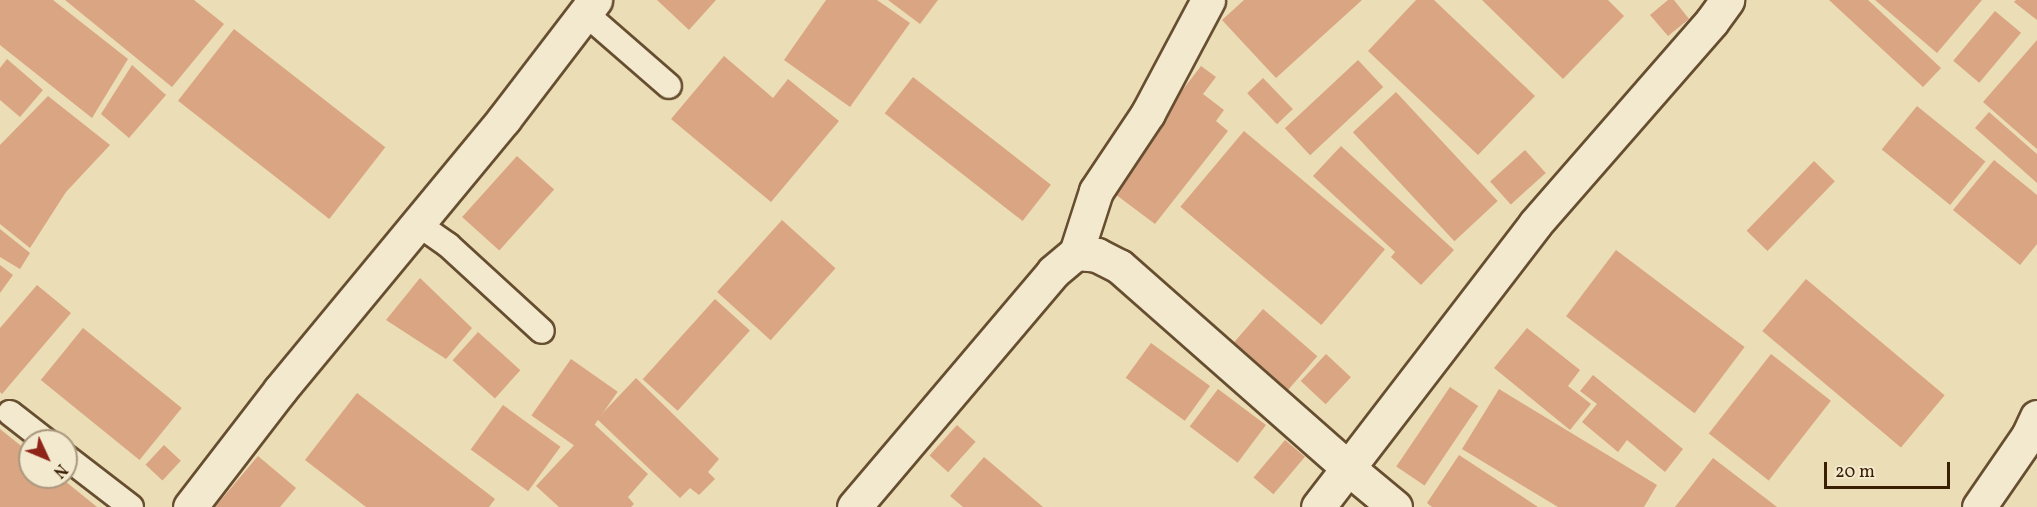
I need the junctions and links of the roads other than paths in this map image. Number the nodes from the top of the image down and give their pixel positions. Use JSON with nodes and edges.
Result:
{"nodes":[{"id":1,"x":1208,"y":0,"type":"edge"},
{"id":2,"x":1726,"y":0,"type":"edge"},
{"id":3,"x":590,"y":7,"type":"edge"},
{"id":4,"x":669,"y":86,"type":"dead end"},
{"id":5,"x":418,"y":224,"type":"junction"},
{"id":6,"x":1076,"y":253,"type":"junction"},
{"id":7,"x":542,"y":331,"type":"dead end"},
{"id":8,"x":10,"y":413,"type":"dead end"},
{"id":9,"x":2037,"y":417,"type":"edge"},
{"id":10,"x":31,"y":429,"type":"edge"},
{"id":11,"x":78,"y":466,"type":"edge"},
{"id":12,"x":1348,"y":468,"type":"junction"},
{"id":13,"x":131,"y":507,"type":"edge"},
{"id":14,"x":190,"y":507,"type":"edge"},
{"id":15,"x":854,"y":507,"type":"edge"},
{"id":16,"x":1318,"y":507,"type":"edge"},
{"id":17,"x":1395,"y":507,"type":"edge"},
{"id":18,"x":1979,"y":507,"type":"edge"}],
"edges":[{"from":1,"to":6,"type":"street"},
{"from":2,"to":12,"type":"street"},
{"from":3,"to":4,"type":"lane"},
{"from":3,"to":5,"type":"street"},
{"from":5,"to":7,"type":"lane"},
{"from":5,"to":14,"type":"street"},
{"from":6,"to":12,"type":"street"},
{"from":6,"to":15,"type":"street"},
{"from":8,"to":10,"type":"lane"},
{"from":9,"to":18,"type":"street"},
{"from":11,"to":13,"type":"lane"},
{"from":12,"to":16,"type":"street"},
{"from":12,"to":17,"type":"street"}]}
